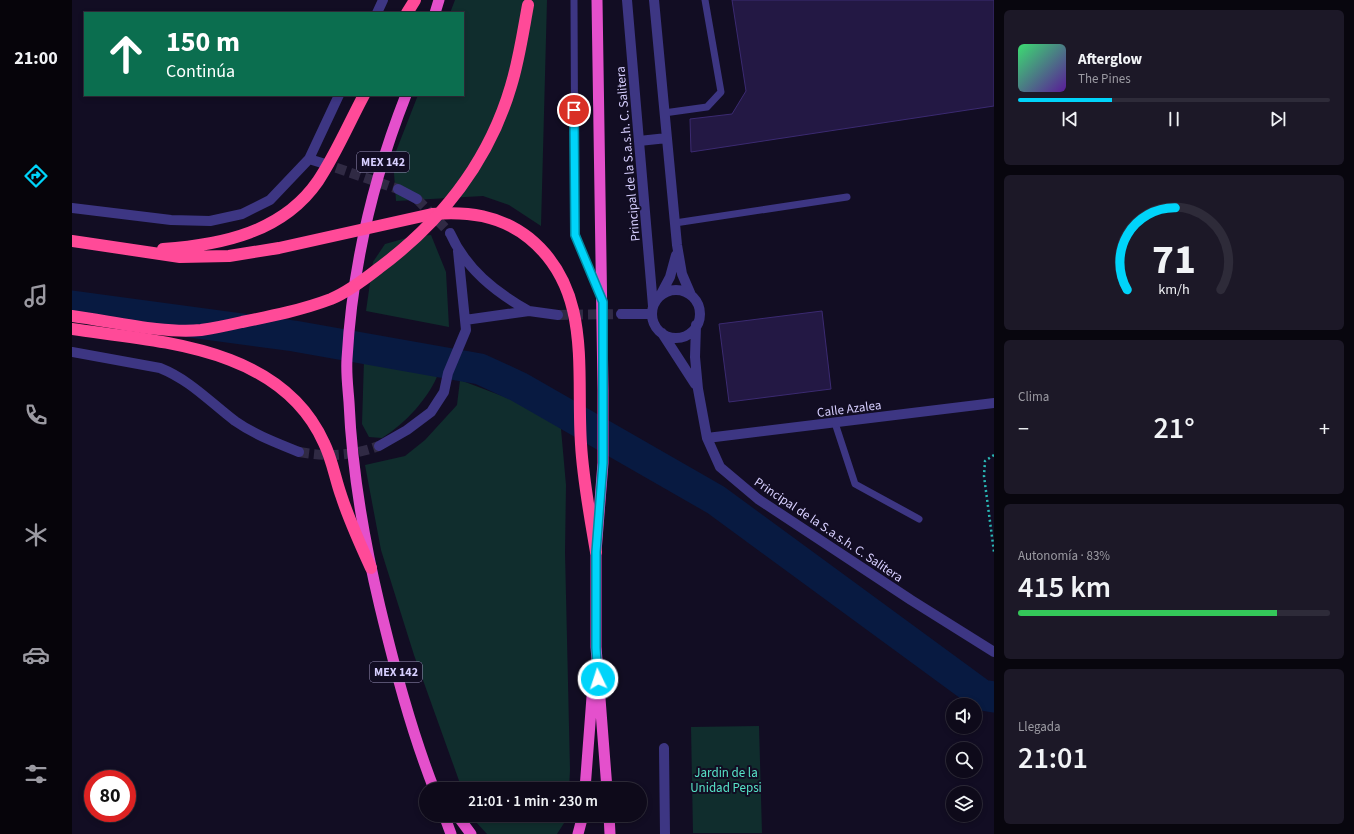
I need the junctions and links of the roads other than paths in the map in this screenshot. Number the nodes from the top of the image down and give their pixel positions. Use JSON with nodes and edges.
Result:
{"nodes":[{"id":1,"x":383,"y":0,"type":"edge"},
{"id":2,"x":415,"y":0,"type":"edge"},
{"id":3,"x":439,"y":0,"type":"edge"},
{"id":4,"x":529,"y":0,"type":"edge"},
{"id":5,"x":574,"y":0,"type":"edge"},
{"id":6,"x":597,"y":0,"type":"edge"},
{"id":7,"x":627,"y":0,"type":"edge"},
{"id":8,"x":654,"y":0,"type":"edge"},
{"id":9,"x":705,"y":0,"type":"edge"},
{"id":10,"x":377,"y":12,"type":"edge"},
{"id":11,"x":408,"y":12,"type":"edge"},
{"id":12,"x":435,"y":12,"type":"edge"},
{"id":13,"x":338,"y":96,"type":"edge"},
{"id":14,"x":363,"y":96,"type":"edge"},
{"id":15,"x":406,"y":96,"type":"edge"},
{"id":16,"x":664,"y":113,"type":"junction"},
{"id":17,"x":667,"y":138,"type":"junction"},
{"id":18,"x":639,"y":141,"type":"junction"},
{"id":19,"x":309,"y":159,"type":"junction"},
{"id":20,"x":322,"y":163,"type":"tunnel mouth"},
{"id":21,"x":398,"y":189,"type":"tunnel mouth"},
{"id":22,"x":847,"y":197,"type":"dead end"},
{"id":23,"x":417,"y":199,"type":"tunnel mouth"},
{"id":24,"x":72,"y":208,"type":"edge"},
{"id":25,"x":675,"y":223,"type":"junction"},
{"id":26,"x":365,"y":230,"type":"junction"},
{"id":27,"x":450,"y":233,"type":"tunnel mouth"},
{"id":28,"x":72,"y":241,"type":"edge"},
{"id":29,"x":677,"y":245,"type":"junction"},
{"id":30,"x":132,"y":250,"type":"junction"},
{"id":31,"x":458,"y":251,"type":"junction"},
{"id":32,"x":661,"y":294,"type":"junction"},
{"id":33,"x":691,"y":295,"type":"junction"},
{"id":34,"x":603,"y":302,"type":"junction"},
{"id":35,"x":652,"y":310,"type":"junction"},
{"id":36,"x":529,"y":311,"type":"junction"},
{"id":37,"x":621,"y":314,"type":"tunnel mouth"},
{"id":38,"x":558,"y":315,"type":"tunnel mouth"},
{"id":39,"x":72,"y":316,"type":"edge"},
{"id":40,"x":466,"y":325,"type":"junction"},
{"id":41,"x":696,"y":325,"type":"junction"},
{"id":42,"x":72,"y":329,"type":"edge"},
{"id":43,"x":662,"y":333,"type":"junction"},
{"id":44,"x":72,"y":352,"type":"edge"},
{"id":45,"x":698,"y":389,"type":"junction"},
{"id":46,"x":994,"y":403,"type":"edge"},
{"id":47,"x":835,"y":423,"type":"junction"},
{"id":48,"x":707,"y":438,"type":"junction"},
{"id":49,"x":379,"y":446,"type":"tunnel mouth"},
{"id":50,"x":299,"y":452,"type":"tunnel mouth"},
{"id":51,"x":919,"y":519,"type":"dead end"},
{"id":52,"x":596,"y":552,"type":"junction"},
{"id":53,"x":371,"y":568,"type":"junction"},
{"id":54,"x":596,"y":648,"type":"junction"},
{"id":55,"x":994,"y":652,"type":"edge"},
{"id":56,"x":664,"y":748,"type":"dead end"},
{"id":57,"x":428,"y":774,"type":"junction"},
{"id":58,"x":431,"y":782,"type":"edge"},
{"id":59,"x":434,"y":782,"type":"edge"},
{"id":60,"x":586,"y":782,"type":"edge"},
{"id":61,"x":606,"y":782,"type":"edge"},
{"id":62,"x":447,"y":822,"type":"edge"},
{"id":63,"x":462,"y":822,"type":"edge"},
{"id":64,"x":581,"y":822,"type":"edge"},
{"id":65,"x":609,"y":822,"type":"edge"},
{"id":66,"x":451,"y":834,"type":"edge"},
{"id":67,"x":471,"y":834,"type":"edge"},
{"id":68,"x":578,"y":834,"type":"edge"},
{"id":69,"x":610,"y":834,"type":"edge"},
{"id":70,"x":665,"y":834,"type":"edge"}],
"edges":[{"from":1,"to":10,"type":"street"},
{"from":2,"to":11,"type":"highway"},
{"from":3,"to":12,"type":"highway"},
{"from":4,"to":39,"type":"highway","bridge":true},
{"from":5,"to":34,"type":"lane"},
{"from":6,"to":34,"type":"highway"},
{"from":7,"to":18,"type":"street","name":"Principal de la S.a.s.h. C. Salitera"},
{"from":8,"to":16,"type":"street"},
{"from":9,"to":16,"type":"lane"},
{"from":13,"to":19,"type":"street"},
{"from":14,"to":30,"type":"highway"},
{"from":15,"to":26,"type":"highway","number":"MEX 142"},
{"from":16,"to":17,"type":"street"},
{"from":17,"to":18,"type":"street"},
{"from":17,"to":25,"type":"street"},
{"from":18,"to":35,"type":"street","name":"Principal de la S.a.s.h. C. Salitera"},
{"from":19,"to":20,"type":"street"},
{"from":19,"to":24,"type":"street"},
{"from":21,"to":23,"type":"street"},
{"from":22,"to":25,"type":"lane"},
{"from":25,"to":29,"type":"street"},
{"from":26,"to":30,"type":"highway"},
{"from":26,"to":52,"type":"highway"},
{"from":26,"to":53,"type":"highway","number":"MEX 142"},
{"from":27,"to":31,"type":"street"},
{"from":28,"to":30,"type":"highway"},
{"from":29,"to":32,"type":"street"},
{"from":29,"to":33,"type":"street"},
{"from":31,"to":36,"type":"street"},
{"from":31,"to":40,"type":"street"},
{"from":32,"to":33,"type":"street"},
{"from":32,"to":35,"type":"street"},
{"from":33,"to":41,"type":"street"},
{"from":34,"to":52,"type":"highway"},
{"from":35,"to":37,"type":"street"},
{"from":35,"to":43,"type":"street"},
{"from":36,"to":38,"type":"street"},
{"from":36,"to":40,"type":"street"},
{"from":40,"to":49,"type":"street"},
{"from":41,"to":43,"type":"street"},
{"from":41,"to":45,"type":"street","name":"Principal de la S.a.s.h. C. Salitera"},
{"from":42,"to":53,"type":"highway"},
{"from":43,"to":45,"type":"street","name":"Principal de la S.a.s.h. C. Salitera"},
{"from":44,"to":50,"type":"street"},
{"from":45,"to":48,"type":"street","name":"Principal de la S.a.s.h. C. Salitera"},
{"from":46,"to":47,"type":"street","name":"Calle Azalea"},
{"from":47,"to":48,"type":"street","name":"Calle Azalea"},
{"from":47,"to":51,"type":"lane"},
{"from":48,"to":55,"type":"street","name":"Principal de la S.a.s.h. C. Salitera"},
{"from":52,"to":54,"type":"highway"},
{"from":53,"to":57,"type":"highway","number":"MEX 142"},
{"from":54,"to":60,"type":"highway"},
{"from":54,"to":61,"type":"highway"},
{"from":56,"to":70,"type":"street"},
{"from":57,"to":58,"type":"highway","number":"MEX 142"},
{"from":57,"to":59,"type":"highway"},
{"from":62,"to":66,"type":"highway"},
{"from":63,"to":67,"type":"highway"},
{"from":64,"to":68,"type":"highway"},
{"from":65,"to":69,"type":"highway"}]}
